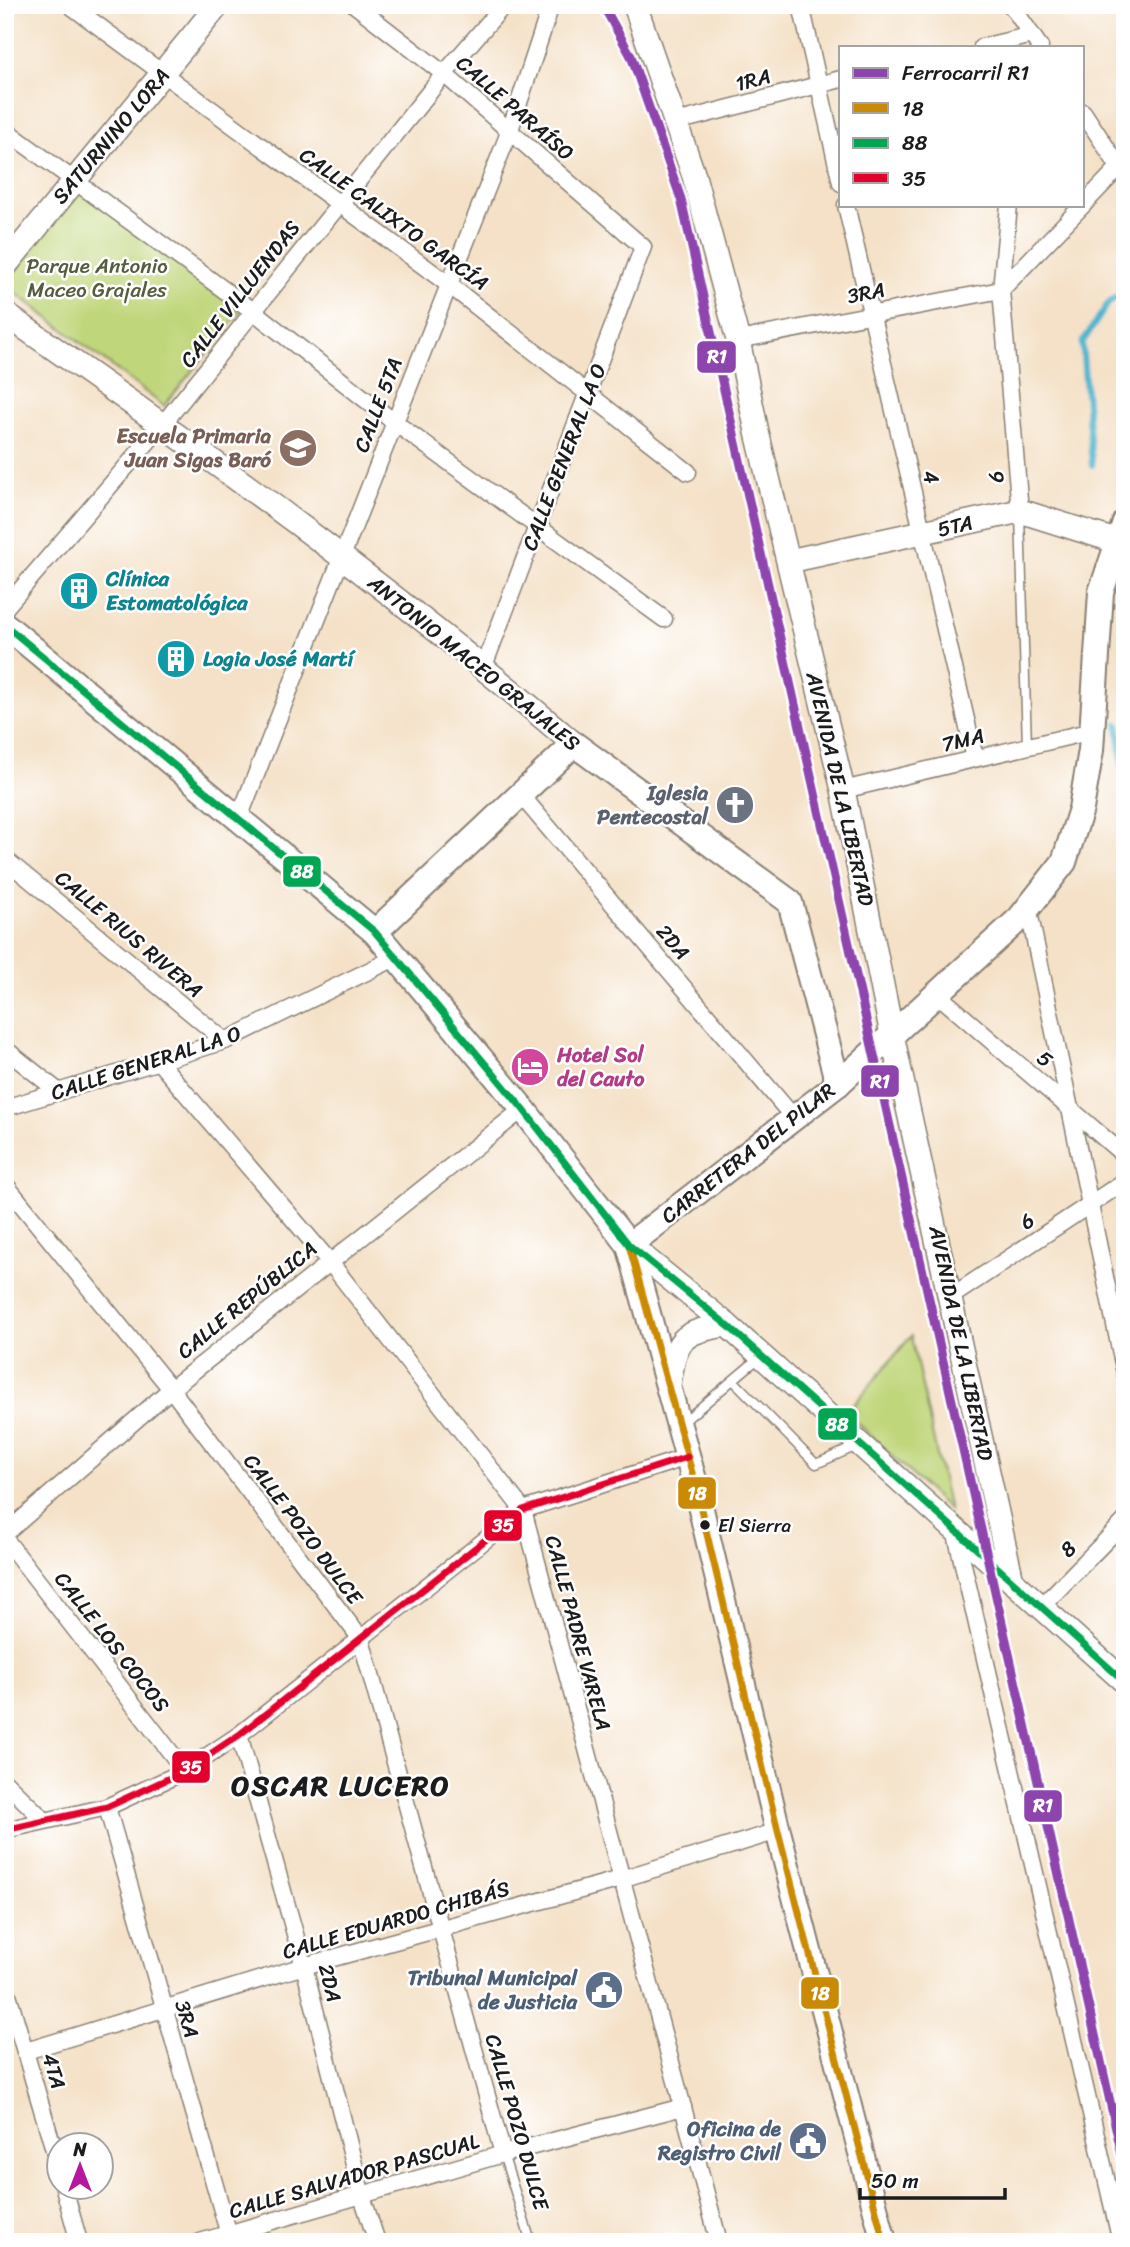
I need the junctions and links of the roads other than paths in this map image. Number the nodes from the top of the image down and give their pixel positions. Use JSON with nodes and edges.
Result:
{"nodes":[{"id":1,"x":70,"y":5,"type":"edge"},
{"id":2,"x":218,"y":5,"type":"edge"},
{"id":3,"x":355,"y":5,"type":"edge"},
{"id":4,"x":505,"y":5,"type":"edge"},
{"id":5,"x":551,"y":5,"type":"edge"},
{"id":6,"x":635,"y":5,"type":"edge"},
{"id":7,"x":801,"y":5,"type":"edge"},
{"id":8,"x":1011,"y":5,"type":"edge"},
{"id":9,"x":1030,"y":42,"type":"edge"},
{"id":10,"x":992,"y":46,"type":"edge"},
{"id":11,"x":163,"y":74,"type":"junction"},
{"id":12,"x":444,"y":74,"type":"junction"},
{"id":13,"x":839,"y":79,"type":"edge"},
{"id":14,"x":819,"y":84,"type":"junction"},
{"id":15,"x":1084,"y":113,"type":"edge"},
{"id":16,"x":676,"y":122,"type":"junction"},
{"id":17,"x":5,"y":130,"type":"edge"},
{"id":18,"x":510,"y":130,"type":"junction"},
{"id":19,"x":1122,"y":164,"type":"edge"},
{"id":20,"x":839,"y":174,"type":"edge"},
{"id":21,"x":74,"y":180,"type":"junction"},
{"id":22,"x":1084,"y":204,"type":"edge"},
{"id":23,"x":338,"y":205,"type":"junction"},
{"id":24,"x":846,"y":206,"type":"edge"},
{"id":25,"x":1009,"y":206,"type":"edge"},
{"id":26,"x":1082,"y":206,"type":"edge"},
{"id":27,"x":643,"y":247,"type":"joint"},
{"id":28,"x":5,"y":266,"type":"edge"},
{"id":29,"x":448,"y":284,"type":"junction"},
{"id":30,"x":1001,"y":290,"type":"junction"},
{"id":31,"x":253,"y":311,"type":"junction"},
{"id":32,"x":870,"y":313,"type":"junction"},
{"id":33,"x":5,"y":314,"type":"edge"},
{"id":34,"x":738,"y":340,"type":"junction"},
{"id":35,"x":590,"y":393,"type":"junction"},
{"id":36,"x":394,"y":422,"type":"junction"},
{"id":37,"x":163,"y":424,"type":"junction"},
{"id":38,"x":688,"y":471,"type":"dead end"},
{"id":39,"x":1020,"y":511,"type":"junction"},
{"id":40,"x":537,"y":527,"type":"junction"},
{"id":41,"x":923,"y":533,"type":"junction"},
{"id":42,"x":1123,"y":536,"type":"edge"},
{"id":43,"x":343,"y":558,"type":"junction"},
{"id":44,"x":789,"y":561,"type":"junction"},
{"id":45,"x":5,"y":608,"type":"edge"},
{"id":46,"x":664,"y":619,"type":"dead end"},
{"id":47,"x":5,"y":625,"type":"edge"},
{"id":48,"x":484,"y":666,"type":"junction"},
{"id":49,"x":1092,"y":731,"type":"junction"},
{"id":50,"x":575,"y":744,"type":"junction"},
{"id":51,"x":1027,"y":747,"type":"junction"},
{"id":52,"x":975,"y":758,"type":"junction"},
{"id":53,"x":843,"y":790,"type":"junction"},
{"id":54,"x":520,"y":794,"type":"junction"},
{"id":55,"x":239,"y":818,"type":"junction"},
{"id":56,"x":5,"y":859,"type":"edge"},
{"id":57,"x":1028,"y":907,"type":"junction"},
{"id":58,"x":375,"y":932,"type":"junction"},
{"id":59,"x":397,"y":957,"type":"junction"},
{"id":60,"x":937,"y":994,"type":"junction"},
{"id":61,"x":892,"y":1035,"type":"junction"},
{"id":62,"x":225,"y":1041,"type":"junction"},
{"id":63,"x":5,"y":1049,"type":"edge"},
{"id":64,"x":160,"y":1063,"type":"junction"},
{"id":65,"x":838,"y":1084,"type":"junction"},
{"id":66,"x":58,"y":1092,"type":"junction"},
{"id":67,"x":5,"y":1108,"type":"edge"},
{"id":68,"x":523,"y":1109,"type":"junction"},
{"id":69,"x":1070,"y":1109,"type":"junction"},
{"id":70,"x":794,"y":1118,"type":"junction"},
{"id":71,"x":1125,"y":1156,"type":"edge"},
{"id":72,"x":1125,"y":1181,"type":"edge"},
{"id":73,"x":5,"y":1184,"type":"edge"},
{"id":74,"x":1090,"y":1205,"type":"junction"},
{"id":75,"x":629,"y":1245,"type":"junction"},
{"id":76,"x":329,"y":1261,"type":"junction"},
{"id":77,"x":952,"y":1296,"type":"junction"},
{"id":78,"x":727,"y":1325,"type":"junction"},
{"id":79,"x":761,"y":1356,"type":"junction"},
{"id":80,"x":1125,"y":1373,"type":"edge"},
{"id":81,"x":733,"y":1380,"type":"junction"},
{"id":82,"x":669,"y":1384,"type":"junction"},
{"id":83,"x":171,"y":1389,"type":"junction"},
{"id":84,"x":679,"y":1425,"type":"junction"},
{"id":85,"x":860,"y":1445,"type":"junction"},
{"id":86,"x":687,"y":1457,"type":"junction"},
{"id":87,"x":523,"y":1510,"type":"junction"},
{"id":88,"x":1122,"y":1529,"type":"edge"},
{"id":89,"x":955,"y":1530,"type":"junction"},
{"id":90,"x":5,"y":1534,"type":"edge"},
{"id":91,"x":5,"y":1539,"type":"edge"},
{"id":92,"x":1012,"y":1581,"type":"junction"},
{"id":93,"x":1041,"y":1607,"type":"junction"},
{"id":94,"x":360,"y":1639,"type":"junction"},
{"id":95,"x":1125,"y":1682,"type":"edge"},
{"id":96,"x":239,"y":1735,"type":"junction"},
{"id":97,"x":186,"y":1771,"type":"junction"},
{"id":98,"x":5,"y":1782,"type":"edge"},
{"id":99,"x":107,"y":1807,"type":"junction"},
{"id":100,"x":44,"y":1820,"type":"junction"},
{"id":101,"x":5,"y":1830,"type":"edge"},
{"id":102,"x":778,"y":1831,"type":"junction"},
{"id":103,"x":621,"y":1879,"type":"junction"},
{"id":104,"x":440,"y":1929,"type":"junction"},
{"id":105,"x":304,"y":1966,"type":"junction"},
{"id":106,"x":5,"y":1984,"type":"edge"},
{"id":107,"x":162,"y":2010,"type":"junction"},
{"id":108,"x":26,"y":2050,"type":"junction"},
{"id":109,"x":683,"y":2107,"type":"junction"},
{"id":110,"x":49,"y":2132,"type":"edge"},
{"id":111,"x":503,"y":2154,"type":"junction"},
{"id":112,"x":362,"y":2196,"type":"junction"},
{"id":113,"x":68,"y":2202,"type":"edge"},
{"id":114,"x":230,"y":2238,"type":"edge"},
{"id":115,"x":79,"y":2242,"type":"edge"},
{"id":116,"x":200,"y":2242,"type":"edge"},
{"id":117,"x":377,"y":2242,"type":"edge"},
{"id":118,"x":531,"y":2242,"type":"edge"},
{"id":119,"x":719,"y":2242,"type":"edge"},
{"id":120,"x":884,"y":2242,"type":"edge"},
{"id":121,"x":1121,"y":2242,"type":"edge"}],
"edges":[{"from":1,"to":11,"type":"street","name":"CALLE CALIXTO GARCÍA"},
{"from":2,"to":11,"type":"main road","name":"SATURNINO LORA"},
{"from":3,"to":12,"type":"street","name":"CALLE PARAÍSO"},
{"from":4,"to":12,"type":"street","name":"CALLE VILLUENDAS"},
{"from":5,"to":18,"type":"street","name":"CALLE 5TA"},
{"from":6,"to":16,"type":"main road","name":"AVENIDA DE LA LIBERTAD"},
{"from":7,"to":14,"type":"street"},
{"from":8,"to":9,"type":"street"},
{"from":9,"to":10,"type":"street"},
{"from":11,"to":21,"type":"main road","name":"SATURNINO LORA"},
{"from":11,"to":23,"type":"street","name":"CALLE CALIXTO GARCÍA"},
{"from":12,"to":18,"type":"street","name":"CALLE PARAÍSO"},
{"from":12,"to":23,"type":"street","name":"CALLE VILLUENDAS"},
{"from":13,"to":14,"type":"street","name":"1RA"},
{"from":14,"to":16,"type":"street","name":"1RA"},
{"from":14,"to":20,"type":"street"},
{"from":15,"to":19,"type":"street"},
{"from":16,"to":34,"type":"main road","name":"AVENIDA DE LA LIBERTAD"},
{"from":17,"to":21,"type":"street"},
{"from":18,"to":27,"type":"street","name":"CALLE PARAÍSO"},
{"from":18,"to":29,"type":"street","name":"CALLE 5TA"},
{"from":19,"to":22,"type":"street"},
{"from":21,"to":28,"type":"main road","name":"SATURNINO LORA"},
{"from":21,"to":31,"type":"street"},
{"from":23,"to":29,"type":"street","name":"CALLE CALIXTO GARCÍA"},
{"from":23,"to":31,"type":"street","name":"CALLE VILLUENDAS"},
{"from":24,"to":32,"type":"street","name":"4"},
{"from":25,"to":30,"type":"street","name":"6"},
{"from":26,"to":30,"type":"street"},
{"from":27,"to":35,"type":"street","name":"CALLE GENERAL LA O"},
{"from":29,"to":35,"type":"street","name":"CALLE CALIXTO GARCÍA"},
{"from":29,"to":36,"type":"street","name":"CALLE 5TA"},
{"from":30,"to":32,"type":"street","name":"3RA"},
{"from":30,"to":39,"type":"street","name":"6"},
{"from":31,"to":36,"type":"street"},
{"from":31,"to":37,"type":"street","name":"CALLE VILLUENDAS"},
{"from":32,"to":34,"type":"street","name":"3RA"},
{"from":32,"to":41,"type":"street","name":"4"},
{"from":33,"to":37,"type":"main road","name":"ANTONIO MACEO GRAJALES"},
{"from":34,"to":44,"type":"main road","name":"AVENIDA DE LA LIBERTAD"},
{"from":35,"to":38,"type":"street","name":"CALLE CALIXTO GARCÍA"},
{"from":35,"to":40,"type":"street","name":"CALLE GENERAL LA O"},
{"from":36,"to":40,"type":"street"},
{"from":36,"to":43,"type":"street","name":"CALLE 5TA"},
{"from":37,"to":43,"type":"main road","name":"ANTONIO MACEO GRAJALES"},
{"from":37,"to":45,"type":"street","name":"CALLE VILLUENDAS"},
{"from":39,"to":41,"type":"main road","name":"5TA"},
{"from":39,"to":42,"type":"main road","name":"5TA"},
{"from":39,"to":51,"type":"lane","name":"6"},
{"from":40,"to":46,"type":"street"},
{"from":40,"to":48,"type":"street","name":"CALLE GENERAL LA O"},
{"from":41,"to":44,"type":"main road","name":"5TA"},
{"from":41,"to":52,"type":"street","name":"4"},
{"from":42,"to":49,"type":"main road","name":"CARRETERA DEL PILAR"},
{"from":43,"to":48,"type":"main road","name":"ANTONIO MACEO GRAJALES"},
{"from":43,"to":55,"type":"street","name":"CALLE 5TA"},
{"from":44,"to":53,"type":"main road","name":"AVENIDA DE LA LIBERTAD"},
{"from":47,"to":55,"type":"main road"},
{"from":48,"to":50,"type":"main road","name":"ANTONIO MACEO GRAJALES"},
{"from":49,"to":51,"type":"street","name":"7MA"},
{"from":49,"to":57,"type":"main road","name":"CARRETERA DEL PILAR"},
{"from":50,"to":54,"type":"main road"},
{"from":50,"to":65,"type":"main road","name":"ANTONIO MACEO GRAJALES"},
{"from":51,"to":52,"type":"street","name":"7MA"},
{"from":52,"to":53,"type":"street","name":"7MA"},
{"from":53,"to":61,"type":"main road","name":"AVENIDA DE LA LIBERTAD"},
{"from":54,"to":58,"type":"main road"},
{"from":54,"to":70,"type":"street","name":"2DA"},
{"from":55,"to":58,"type":"main road"},
{"from":56,"to":62,"type":"street","name":"CALLE RIUS RIVERA"},
{"from":57,"to":60,"type":"main road","name":"CARRETERA DEL PILAR"},
{"from":57,"to":69,"type":"street"},
{"from":58,"to":59,"type":"main road"},
{"from":59,"to":62,"type":"street","name":"CALLE GENERAL LA O"},
{"from":59,"to":68,"type":"main road"},
{"from":60,"to":61,"type":"main road","name":"CARRETERA DEL PILAR"},
{"from":60,"to":69,"type":"street","name":"5"},
{"from":61,"to":65,"type":"main road","name":"CARRETERA DEL PILAR"},
{"from":61,"to":77,"type":"main road","name":"AVENIDA DE LA LIBERTAD"},
{"from":62,"to":64,"type":"street","name":"CALLE GENERAL LA O"},
{"from":63,"to":66,"type":"street"},
{"from":64,"to":66,"type":"street","name":"CALLE GENERAL LA O"},
{"from":64,"to":76,"type":"street","name":"CALLE PADRE VARELA"},
{"from":65,"to":70,"type":"main road","name":"CARRETERA DEL PILAR"},
{"from":66,"to":67,"type":"street","name":"CALLE GENERAL LA O"},
{"from":68,"to":75,"type":"main road"},
{"from":68,"to":76,"type":"street","name":"CALLE REPÚBLICA"},
{"from":69,"to":71,"type":"street","name":"5"},
{"from":69,"to":74,"type":"street"},
{"from":70,"to":75,"type":"main road","name":"CARRETERA DEL PILAR"},
{"from":72,"to":74,"type":"street","name":"6"},
{"from":73,"to":83,"type":"street","name":"CALLE POZO DULCE"},
{"from":74,"to":77,"type":"street","name":"6"},
{"from":74,"to":80,"type":"street"},
{"from":75,"to":78,"type":"main road"},
{"from":75,"to":82,"type":"main road"},
{"from":76,"to":83,"type":"street","name":"CALLE REPÚBLICA"},
{"from":76,"to":87,"type":"street","name":"CALLE PADRE VARELA"},
{"from":77,"to":92,"type":"main road","name":"AVENIDA DE LA LIBERTAD"},
{"from":78,"to":79,"type":"main road"},
{"from":78,"to":82,"type":"main road"},
{"from":79,"to":81,"type":"lane"},
{"from":79,"to":85,"type":"main road"},
{"from":81,"to":84,"type":"lane"},
{"from":81,"to":85,"type":"lane"},
{"from":82,"to":84,"type":"main road"},
{"from":83,"to":90,"type":"street","name":"CALLE REPÚBLICA"},
{"from":83,"to":94,"type":"street","name":"CALLE POZO DULCE"},
{"from":84,"to":86,"type":"main road"},
{"from":85,"to":89,"type":"main road"},
{"from":86,"to":87,"type":"street"},
{"from":86,"to":102,"type":"main road"},
{"from":87,"to":94,"type":"street"},
{"from":87,"to":103,"type":"street","name":"CALLE PADRE VARELA"},
{"from":88,"to":93,"type":"street","name":"8"},
{"from":89,"to":92,"type":"main road"},
{"from":89,"to":121,"type":"street"},
{"from":91,"to":97,"type":"street","name":"CALLE LOS COCOS"},
{"from":92,"to":93,"type":"main road"},
{"from":93,"to":95,"type":"main road"},
{"from":94,"to":96,"type":"street"},
{"from":94,"to":104,"type":"street","name":"CALLE POZO DULCE"},
{"from":96,"to":97,"type":"street"},
{"from":96,"to":105,"type":"street","name":"2DA"},
{"from":97,"to":99,"type":"street"},
{"from":98,"to":100,"type":"street"},
{"from":99,"to":100,"type":"street"},
{"from":99,"to":107,"type":"street","name":"3RA"},
{"from":100,"to":101,"type":"street"},
{"from":102,"to":103,"type":"street","name":"CALLE EDUARDO CHIBÁS"},
{"from":102,"to":120,"type":"main road"},
{"from":103,"to":104,"type":"street","name":"CALLE EDUARDO CHIBÁS"},
{"from":103,"to":109,"type":"street","name":"CALLE PADRE VARELA"},
{"from":104,"to":105,"type":"street","name":"CALLE EDUARDO CHIBÁS"},
{"from":104,"to":111,"type":"street","name":"CALLE POZO DULCE"},
{"from":105,"to":107,"type":"street","name":"CALLE EDUARDO CHIBÁS"},
{"from":105,"to":112,"type":"street","name":"2DA"},
{"from":106,"to":108,"type":"street","name":"4TA"},
{"from":107,"to":108,"type":"street","name":"CALLE EDUARDO CHIBÁS"},
{"from":107,"to":114,"type":"street","name":"3RA"},
{"from":108,"to":110,"type":"street","name":"4TA"},
{"from":109,"to":111,"type":"street","name":"CALLE SALVADOR PASCUAL"},
{"from":109,"to":119,"type":"street","name":"CALLE PADRE VARELA"},
{"from":111,"to":112,"type":"street","name":"CALLE SALVADOR PASCUAL"},
{"from":111,"to":118,"type":"lane","name":"CALLE POZO DULCE"},
{"from":112,"to":114,"type":"street","name":"CALLE SALVADOR PASCUAL"},
{"from":112,"to":117,"type":"street","name":"2DA"},
{"from":113,"to":115,"type":"street"},
{"from":114,"to":116,"type":"street","name":"CALLE SALVADOR PASCUAL"}]}
